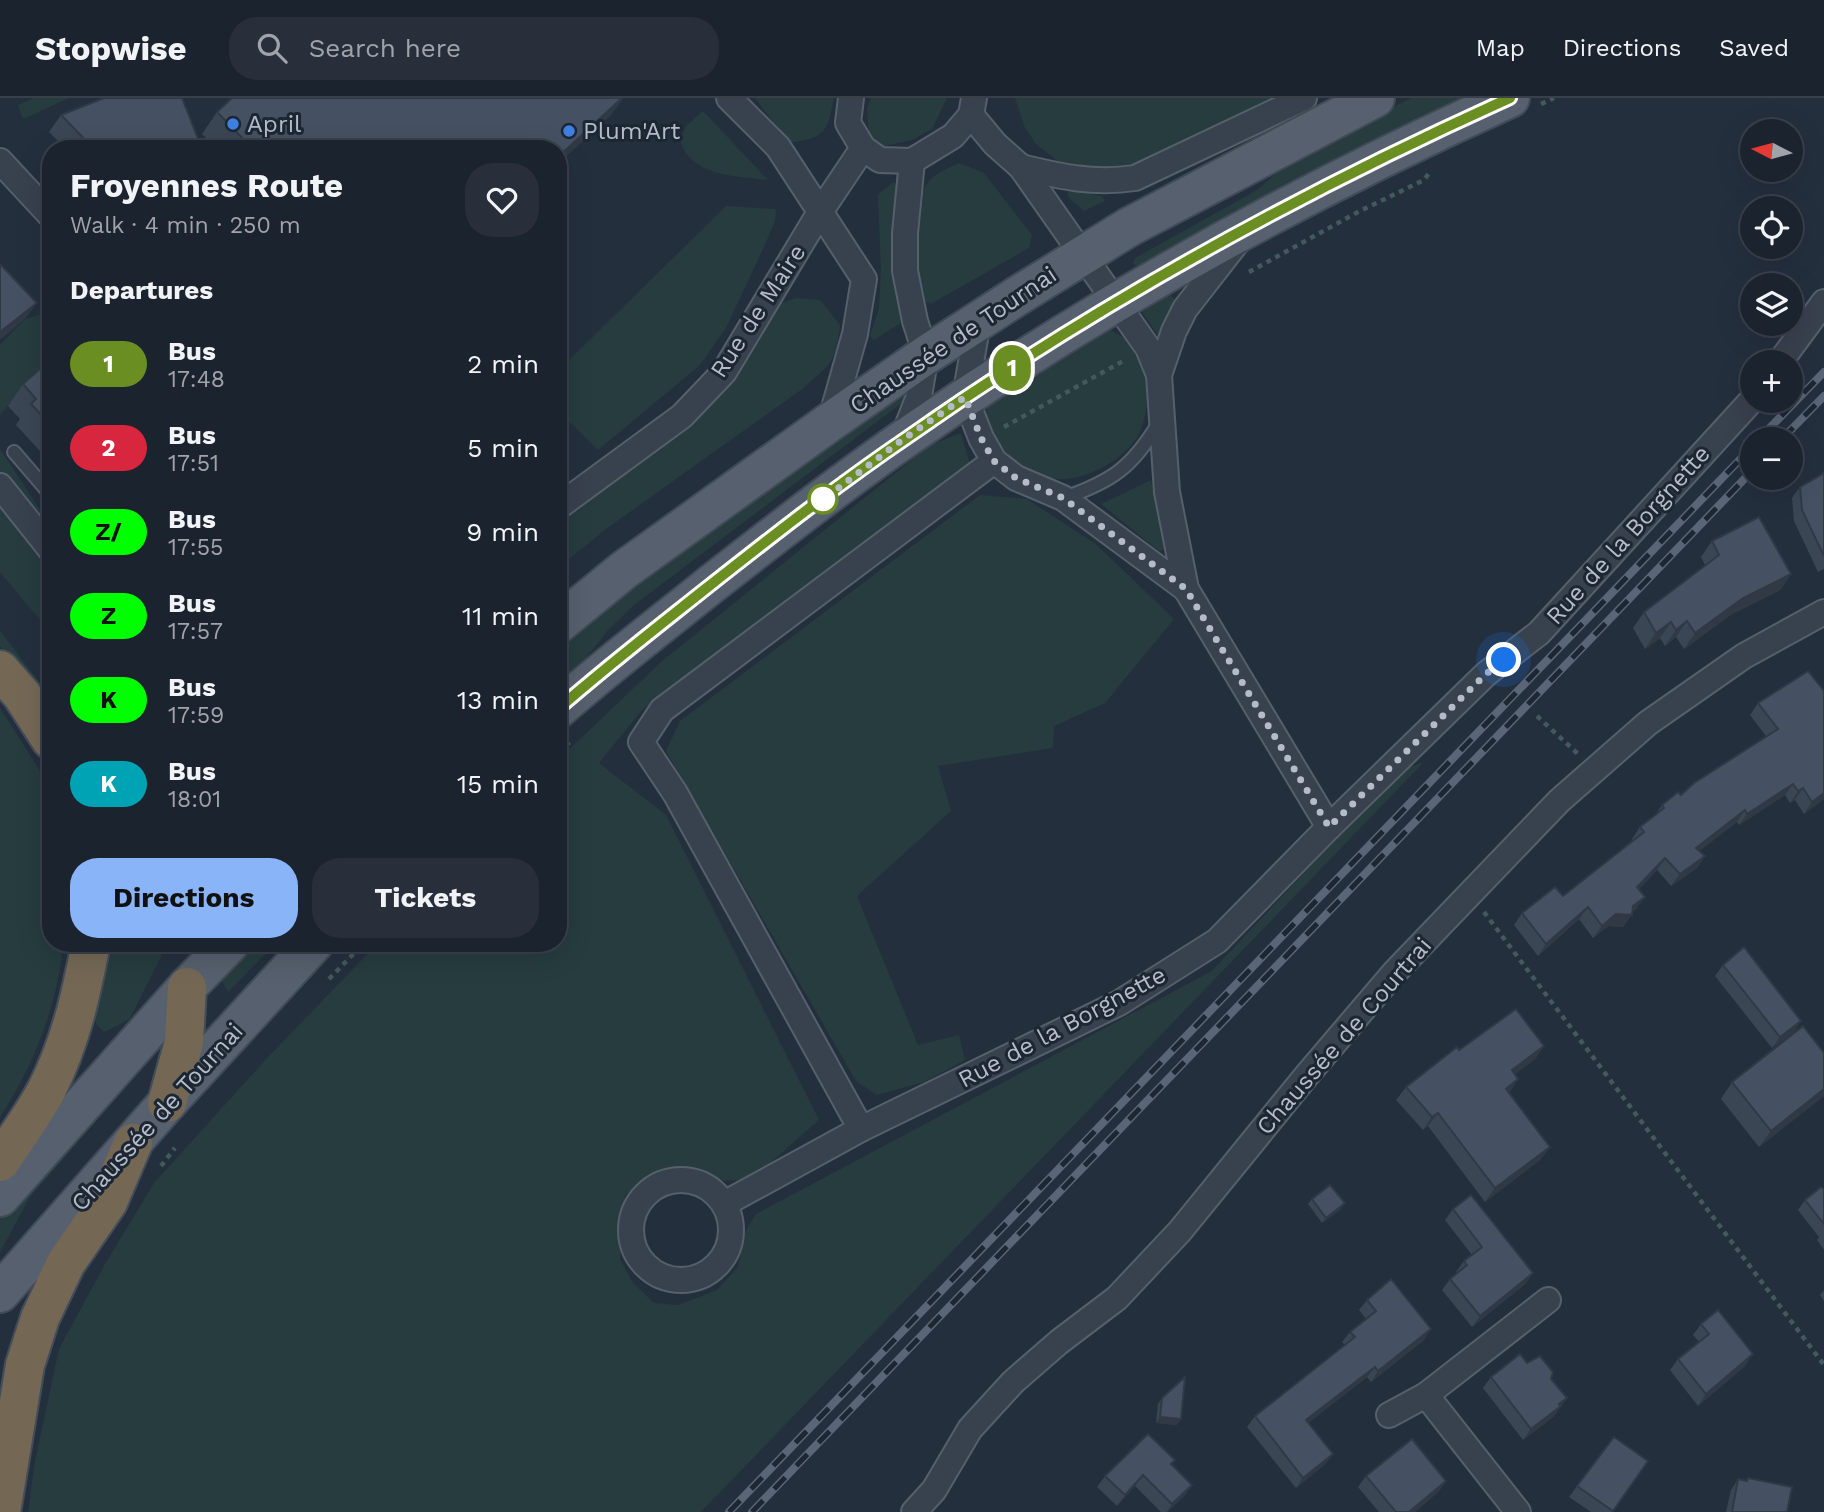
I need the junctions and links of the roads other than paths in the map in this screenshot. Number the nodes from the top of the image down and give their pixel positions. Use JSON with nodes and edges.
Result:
{"nodes":[{"id":1,"x":729,"y":98,"type":"edge"},
{"id":2,"x":851,"y":98,"type":"edge"},
{"id":3,"x":1304,"y":98,"type":"edge"},
{"id":4,"x":1375,"y":98,"type":"edge"},
{"id":5,"x":974,"y":103,"type":"edge"},
{"id":6,"x":1521,"y":103,"type":"edge"},
{"id":7,"x":863,"y":148,"type":"junction"},
{"id":8,"x":0,"y":161,"type":"edge"},
{"id":9,"x":912,"y":161,"type":"junction"},
{"id":10,"x":1021,"y":167,"type":"junction"},
{"id":11,"x":42,"y":206,"type":"edge"},
{"id":12,"x":820,"y":212,"type":"junction"},
{"id":13,"x":1250,"y":227,"type":"junction"},
{"id":14,"x":1082,"y":254,"type":"junction"},
{"id":15,"x":1824,"y":302,"type":"edge"},
{"id":16,"x":1115,"y":303,"type":"junction"},
{"id":17,"x":978,"y":322,"type":"junction"},
{"id":18,"x":1789,"y":350,"type":"edge"},
{"id":19,"x":926,"y":355,"type":"junction"},
{"id":20,"x":1159,"y":375,"type":"junction"},
{"id":21,"x":965,"y":397,"type":"junction"},
{"id":22,"x":1740,"y":413,"type":"edge"},
{"id":23,"x":1161,"y":418,"type":"junction"},
{"id":24,"x":830,"y":422,"type":"junction"},
{"id":25,"x":902,"y":440,"type":"junction"},
{"id":26,"x":14,"y":452,"type":"dead end"},
{"id":27,"x":994,"y":461,"type":"junction"},
{"id":28,"x":42,"y":485,"type":"edge"},
{"id":29,"x":0,"y":486,"type":"edge"},
{"id":30,"x":1063,"y":498,"type":"junction"},
{"id":31,"x":567,"y":500,"type":"edge"},
{"id":32,"x":42,"y":539,"type":"edge"},
{"id":33,"x":1186,"y":589,"type":"junction"},
{"id":34,"x":1824,"y":612,"type":"edge"},
{"id":35,"x":567,"y":617,"type":"edge"},
{"id":36,"x":0,"y":670,"type":"edge"},
{"id":37,"x":567,"y":722,"type":"edge"},
{"id":38,"x":42,"y":726,"type":"edge"},
{"id":39,"x":1329,"y":827,"type":"junction"},
{"id":40,"x":89,"y":952,"type":"edge"},
{"id":41,"x":220,"y":952,"type":"edge"},
{"id":42,"x":306,"y":952,"type":"edge"},
{"id":43,"x":187,"y":987,"type":"junction"},
{"id":44,"x":167,"y":1103,"type":"junction"},
{"id":45,"x":861,"y":1129,"type":"junction"},
{"id":46,"x":133,"y":1143,"type":"junction"},
{"id":47,"x":0,"y":1162,"type":"edge"},
{"id":48,"x":0,"y":1197,"type":"edge"},
{"id":49,"x":724,"y":1204,"type":"junction"},
{"id":50,"x":0,"y":1293,"type":"edge"},
{"id":51,"x":1548,"y":1300,"type":"dead end"},
{"id":52,"x":1426,"y":1395,"type":"junction"},
{"id":53,"x":1389,"y":1415,"type":"dead end"},
{"id":54,"x":1,"y":1512,"type":"edge"},
{"id":55,"x":914,"y":1512,"type":"edge"},
{"id":56,"x":1518,"y":1512,"type":"edge"}],
"edges":[{"from":1,"to":12,"type":"street"},
{"from":2,"to":7,"type":"street"},
{"from":3,"to":10,"type":"street"},
{"from":4,"to":14,"type":"main road","name":"Chaussée de Tournai"},
{"from":5,"to":9,"type":"street"},
{"from":5,"to":10,"type":"street"},
{"from":6,"to":13,"type":"main road"},
{"from":7,"to":9,"type":"street"},
{"from":7,"to":12,"type":"street","name":"Rue de Maire"},
{"from":8,"to":11,"type":"street"},
{"from":9,"to":19,"type":"street"},
{"from":10,"to":14,"type":"street"},
{"from":12,"to":24,"type":"street","name":"Rue de Maire"},
{"from":12,"to":31,"type":"street","name":"Rue de Maire"},
{"from":13,"to":16,"type":"main road"},
{"from":13,"to":20,"type":"street"},
{"from":14,"to":16,"type":"street"},
{"from":14,"to":17,"type":"main road","name":"Chaussée de Tournai"},
{"from":15,"to":18,"type":"street"},
{"from":16,"to":20,"type":"street"},
{"from":16,"to":21,"type":"main road"},
{"from":17,"to":19,"type":"main road","name":"Chaussée de Tournai"},
{"from":17,"to":21,"type":"street"},
{"from":19,"to":24,"type":"main road","name":"Chaussée de Tournai"},
{"from":19,"to":25,"type":"street"},
{"from":20,"to":23,"type":"street"},
{"from":21,"to":25,"type":"main road"},
{"from":21,"to":27,"type":"street"},
{"from":22,"to":39,"type":"street","name":"Rue de la Borgnette"},
{"from":23,"to":30,"type":"lane"},
{"from":23,"to":33,"type":"street"},
{"from":24,"to":35,"type":"main road","name":"Chaussée de Tournai"},
{"from":25,"to":37,"type":"main road"},
{"from":26,"to":28,"type":"lane"},
{"from":27,"to":30,"type":"street"},
{"from":27,"to":45,"type":"street"},
{"from":29,"to":32,"type":"street"},
{"from":30,"to":33,"type":"street"},
{"from":33,"to":39,"type":"street"},
{"from":34,"to":55,"type":"street","name":"Chaussée de Courtrai"},
{"from":36,"to":38,"type":"highway"},
{"from":39,"to":45,"type":"street","name":"Rue de la Borgnette"},
{"from":40,"to":47,"type":"highway"},
{"from":41,"to":43,"type":"main road"},
{"from":42,"to":44,"type":"main road","name":"Chaussée de Tournai"},
{"from":43,"to":44,"type":"highway"},
{"from":43,"to":48,"type":"main road"},
{"from":44,"to":46,"type":"main road","name":"Chaussée de Tournai"},
{"from":45,"to":49,"type":"street","name":"Rue de la Borgnette"},
{"from":46,"to":50,"type":"main road","name":"Chaussée de Tournai"},
{"from":46,"to":54,"type":"highway"},
{"from":49,"to":49,"type":"street"},
{"from":51,"to":52,"type":"street"},
{"from":52,"to":53,"type":"street"},
{"from":52,"to":56,"type":"street"}]}
